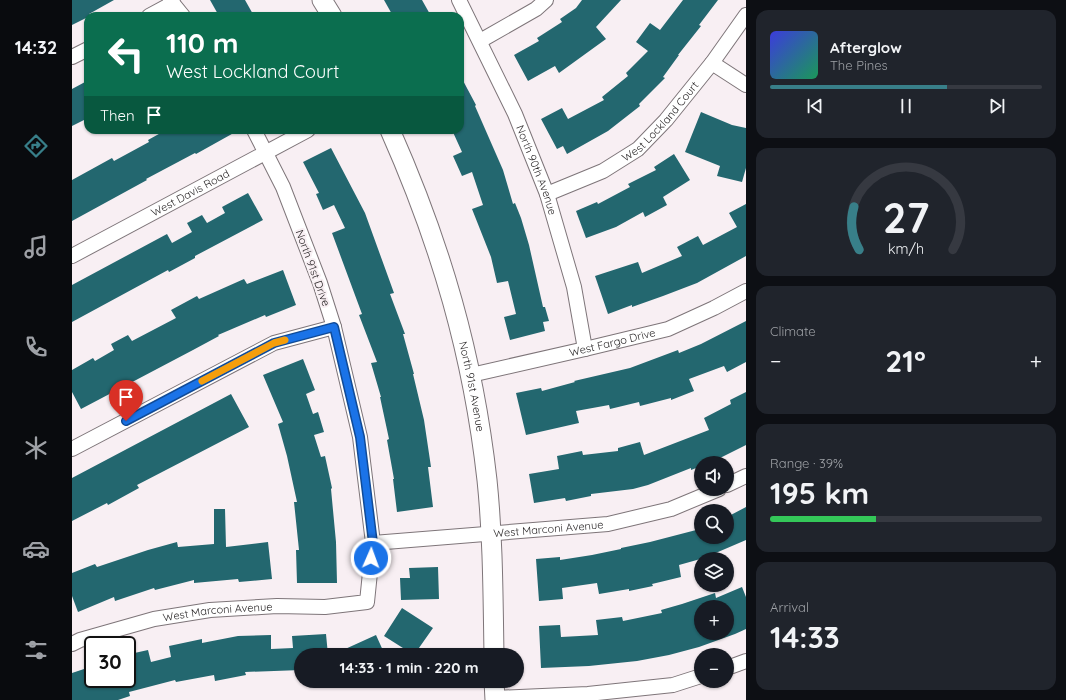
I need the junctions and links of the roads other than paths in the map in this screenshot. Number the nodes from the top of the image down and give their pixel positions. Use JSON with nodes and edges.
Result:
{"nodes":[{"id":1,"x":322,"y":0,"type":"edge"},
{"id":2,"x":459,"y":0,"type":"edge"},
{"id":3,"x":546,"y":0,"type":"edge"},
{"id":4,"x":172,"y":2,"type":"edge"},
{"id":5,"x":156,"y":12,"type":"edge"},
{"id":6,"x":179,"y":12,"type":"edge"},
{"id":7,"x":330,"y":12,"type":"edge"},
{"id":8,"x":746,"y":15,"type":"edge"},
{"id":9,"x":480,"y":41,"type":"junction"},
{"id":10,"x":84,"y":51,"type":"edge"},
{"id":11,"x":72,"y":57,"type":"edge"},
{"id":12,"x":712,"y":63,"type":"junction"},
{"id":13,"x":746,"y":85,"type":"edge"},
{"id":14,"x":256,"y":134,"type":"edge"},
{"id":15,"x":300,"y":134,"type":"edge"},
{"id":16,"x":392,"y":134,"type":"edge"},
{"id":17,"x":266,"y":152,"type":"junction"},
{"id":18,"x":547,"y":194,"type":"junction"},
{"id":19,"x":72,"y":256,"type":"edge"},
{"id":20,"x":746,"y":291,"type":"edge"},
{"id":21,"x":334,"y":327,"type":"junction"},
{"id":22,"x":585,"y":349,"type":"junction"},
{"id":23,"x":471,"y":374,"type":"junction"},
{"id":24,"x":72,"y":449,"type":"edge"},
{"id":25,"x":746,"y":476,"type":"edge"},
{"id":26,"x":734,"y":482,"type":"edge"},
{"id":27,"x":702,"y":496,"type":"edge"},
{"id":28,"x":490,"y":534,"type":"junction"},
{"id":29,"x":373,"y":543,"type":"junction"},
{"id":30,"x":367,"y":602,"type":"joint"},
{"id":31,"x":72,"y":644,"type":"edge"},
{"id":32,"x":494,"y":648,"type":"edge"},
{"id":33,"x":746,"y":661,"type":"edge"},
{"id":34,"x":734,"y":665,"type":"edge"},
{"id":35,"x":694,"y":678,"type":"edge"},
{"id":36,"x":494,"y":693,"type":"edge"}],
"edges":[{"from":1,"to":7,"type":"main road"},
{"from":2,"to":9,"type":"street","name":"North 90th Avenue"},
{"from":3,"to":9,"type":"street"},
{"from":4,"to":5,"type":"street"},
{"from":4,"to":6,"type":"street"},
{"from":8,"to":12,"type":"street","name":"West Lockland Court"},
{"from":9,"to":18,"type":"street","name":"North 90th Avenue"},
{"from":10,"to":11,"type":"street"},
{"from":12,"to":13,"type":"street"},
{"from":12,"to":18,"type":"street","name":"West Lockland Court"},
{"from":14,"to":17,"type":"street","name":"North 91st Drive"},
{"from":15,"to":17,"type":"street","name":"West Davis Road"},
{"from":16,"to":23,"type":"main road","name":"North 91st Avenue"},
{"from":17,"to":19,"type":"street","name":"West Davis Road"},
{"from":17,"to":21,"type":"street","name":"North 91st Drive"},
{"from":18,"to":22,"type":"street","name":"North 90th Avenue"},
{"from":20,"to":22,"type":"street","name":"West Fargo Drive"},
{"from":21,"to":24,"type":"street"},
{"from":21,"to":29,"type":"street","name":"North 91st Drive"},
{"from":22,"to":23,"type":"street","name":"West Fargo Drive"},
{"from":23,"to":28,"type":"main road","name":"North 91st Avenue"},
{"from":25,"to":26,"type":"street"},
{"from":27,"to":28,"type":"street","name":"West Marconi Avenue"},
{"from":28,"to":29,"type":"street","name":"West Marconi Avenue"},
{"from":28,"to":32,"type":"main road","name":"North 91st Avenue"},
{"from":29,"to":30,"type":"street","name":"North 91st Drive"},
{"from":30,"to":31,"type":"street","name":"West Marconi Avenue"},
{"from":33,"to":34,"type":"street"},
{"from":35,"to":36,"type":"street"}]}
